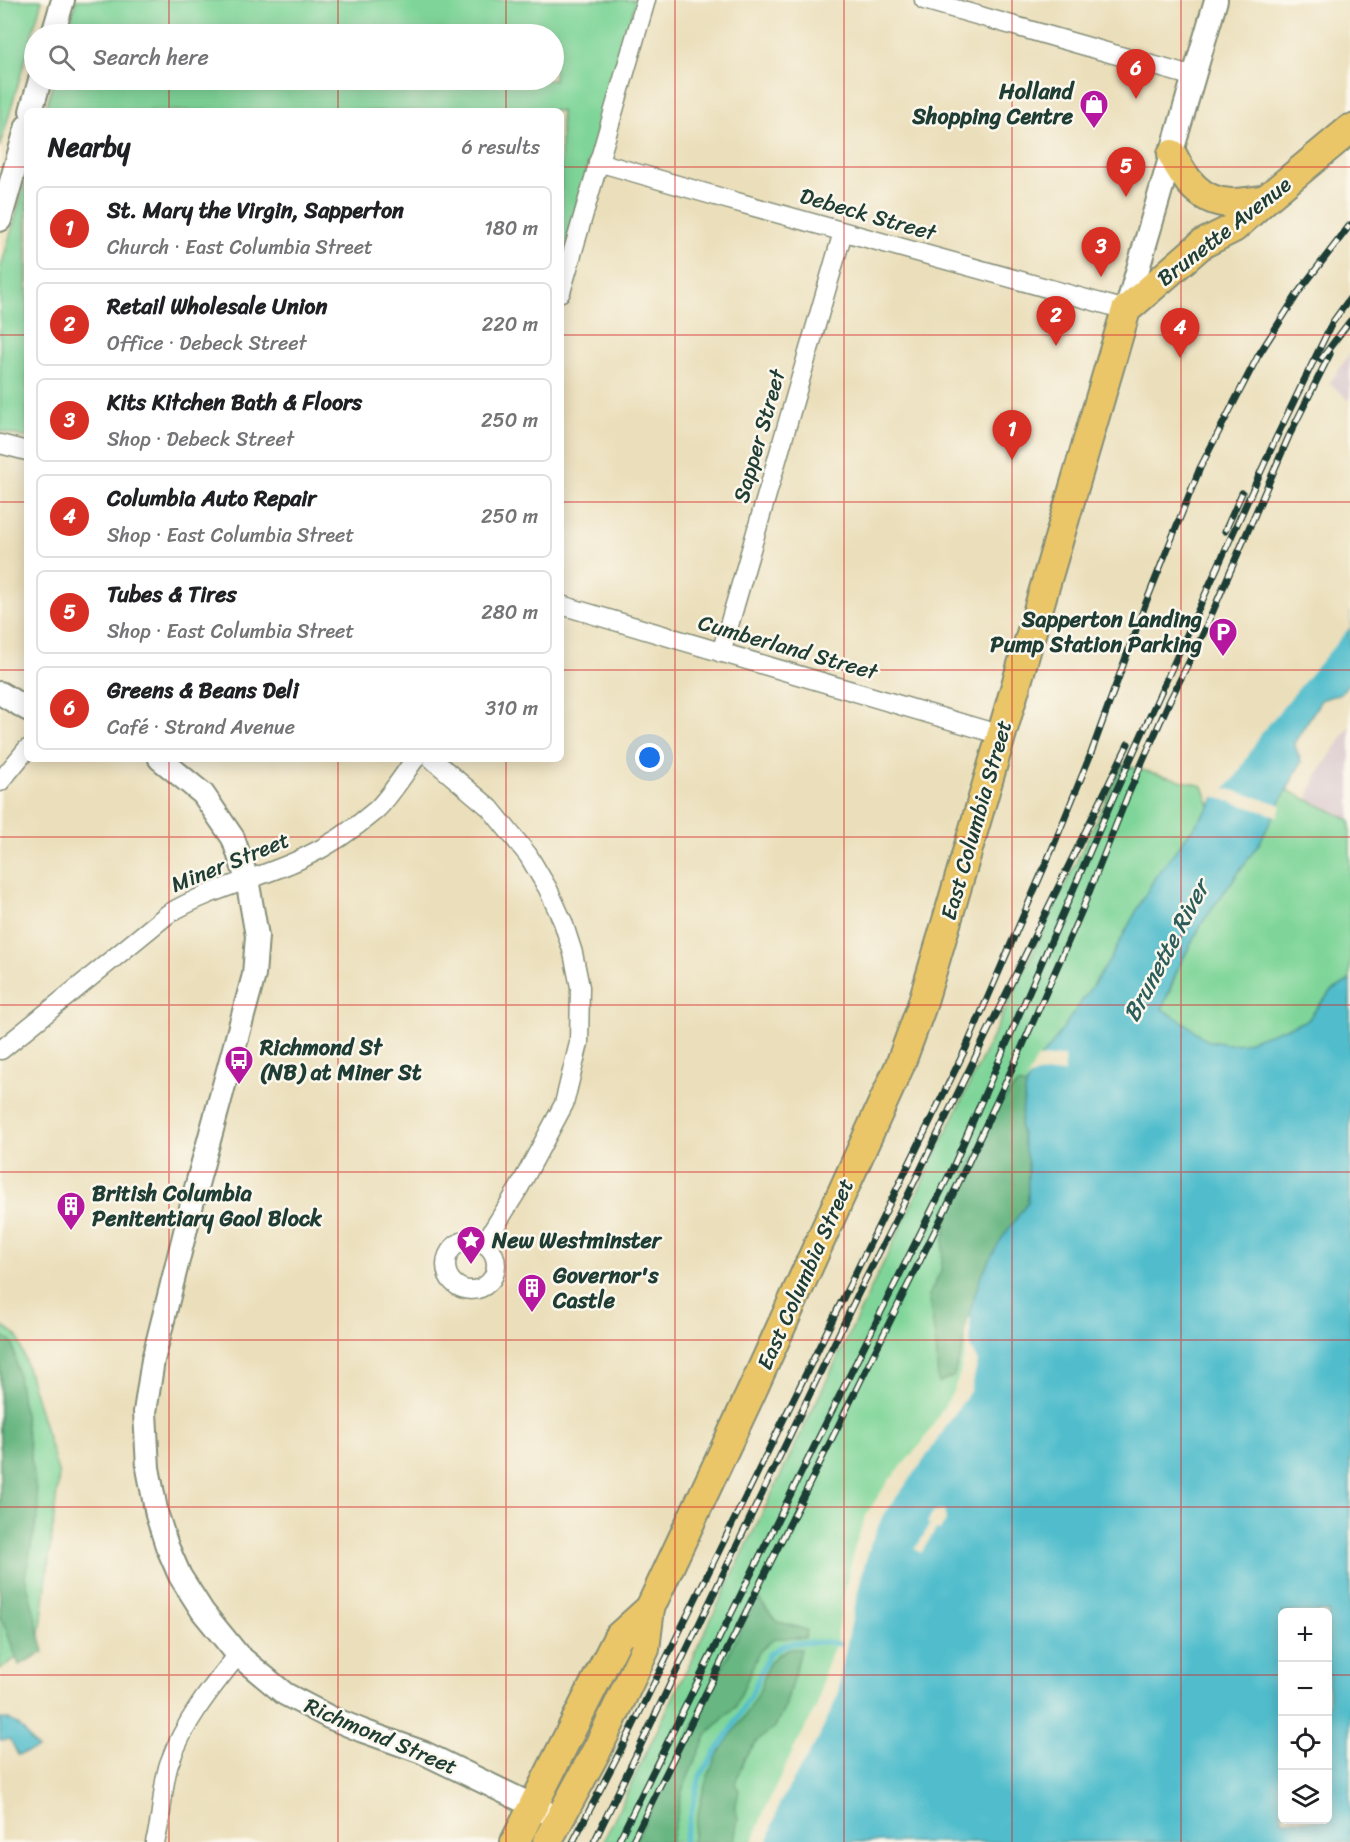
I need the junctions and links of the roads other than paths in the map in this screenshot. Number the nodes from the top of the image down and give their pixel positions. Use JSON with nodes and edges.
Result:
{"nodes":[{"id":1,"x":63,"y":0,"type":"edge"},
{"id":2,"x":646,"y":0,"type":"edge"},
{"id":3,"x":924,"y":0,"type":"edge"},
{"id":4,"x":1216,"y":0,"type":"edge"},
{"id":5,"x":56,"y":24,"type":"edge"},
{"id":6,"x":1194,"y":77,"type":"junction"},
{"id":7,"x":37,"y":90,"type":"edge"},
{"id":8,"x":32,"y":108,"type":"edge"},
{"id":9,"x":1350,"y":129,"type":"edge"},
{"id":10,"x":24,"y":136,"type":"edge"},
{"id":11,"x":1172,"y":154,"type":"junction"},
{"id":12,"x":598,"y":162,"type":"junction"},
{"id":13,"x":1266,"y":199,"type":"junction"},
{"id":14,"x":0,"y":220,"type":"edge"},
{"id":15,"x":1234,"y":228,"type":"junction"},
{"id":16,"x":843,"y":232,"type":"junction"},
{"id":17,"x":564,"y":281,"type":"edge"},
{"id":18,"x":1126,"y":310,"type":"junction"},
{"id":19,"x":1112,"y":357,"type":"junction"},
{"id":20,"x":0,"y":444,"type":"edge"},
{"id":21,"x":24,"y":450,"type":"edge"},
{"id":22,"x":564,"y":606,"type":"edge"},
{"id":23,"x":721,"y":653,"type":"junction"},
{"id":24,"x":0,"y":693,"type":"edge"},
{"id":25,"x":24,"y":707,"type":"edge"},
{"id":26,"x":1001,"y":735,"type":"junction"},
{"id":27,"x":24,"y":753,"type":"edge"},
{"id":28,"x":164,"y":762,"type":"edge"},
{"id":29,"x":413,"y":762,"type":"edge"},
{"id":30,"x":436,"y":762,"type":"edge"},
{"id":31,"x":0,"y":782,"type":"edge"},
{"id":32,"x":247,"y":879,"type":"junction"},
{"id":33,"x":1,"y":1050,"type":"edge"},
{"id":34,"x":484,"y":1244,"type":"dead end"},
{"id":35,"x":650,"y":1608,"type":"junction"},
{"id":36,"x":238,"y":1655,"type":"junction"},
{"id":37,"x":534,"y":1806,"type":"junction"},
{"id":38,"x":553,"y":1831,"type":"edge"},
{"id":39,"x":155,"y":1842,"type":"edge"},
{"id":40,"x":515,"y":1842,"type":"edge"}],
"edges":[{"from":1,"to":5,"type":"street"},
{"from":2,"to":12,"type":"street"},
{"from":3,"to":6,"type":"street"},
{"from":4,"to":6,"type":"street","name":"East Columbia Street"},
{"from":6,"to":11,"type":"street","name":"East Columbia Street"},
{"from":7,"to":8,"type":"street"},
{"from":9,"to":13,"type":"main road","name":"Brunette Avenue"},
{"from":10,"to":14,"type":"street"},
{"from":11,"to":13,"type":"main road"},
{"from":11,"to":18,"type":"street","name":"East Columbia Street"},
{"from":12,"to":16,"type":"street","name":"Debeck Street"},
{"from":12,"to":17,"type":"street"},
{"from":13,"to":15,"type":"main road","name":"Brunette Avenue"},
{"from":15,"to":18,"type":"main road","name":"Brunette Avenue"},
{"from":15,"to":19,"type":"main road"},
{"from":16,"to":18,"type":"street","name":"Debeck Street"},
{"from":16,"to":23,"type":"street","name":"Sapper Street"},
{"from":18,"to":19,"type":"main road","name":"East Columbia Street"},
{"from":19,"to":26,"type":"main road","name":"East Columbia Street"},
{"from":20,"to":21,"type":"street"},
{"from":22,"to":23,"type":"street","name":"Cumberland Street"},
{"from":23,"to":26,"type":"street","name":"Cumberland Street"},
{"from":24,"to":25,"type":"street"},
{"from":26,"to":35,"type":"main road","name":"East Columbia Street"},
{"from":27,"to":31,"type":"street"},
{"from":28,"to":32,"type":"street","name":"Richmond Street"},
{"from":29,"to":32,"type":"street","name":"Miner Street"},
{"from":30,"to":34,"type":"street"},
{"from":32,"to":33,"type":"street","name":"Miner Street"},
{"from":32,"to":36,"type":"street","name":"Richmond Street"},
{"from":35,"to":37,"type":"main road","name":"East Columbia Street"},
{"from":35,"to":38,"type":"main road","name":"East Columbia Street"},
{"from":36,"to":37,"type":"street","name":"Richmond Street"},
{"from":36,"to":39,"type":"street"},
{"from":37,"to":38,"type":"street","name":"Richmond Street"},
{"from":37,"to":40,"type":"main road","name":"East Columbia Street"}]}
